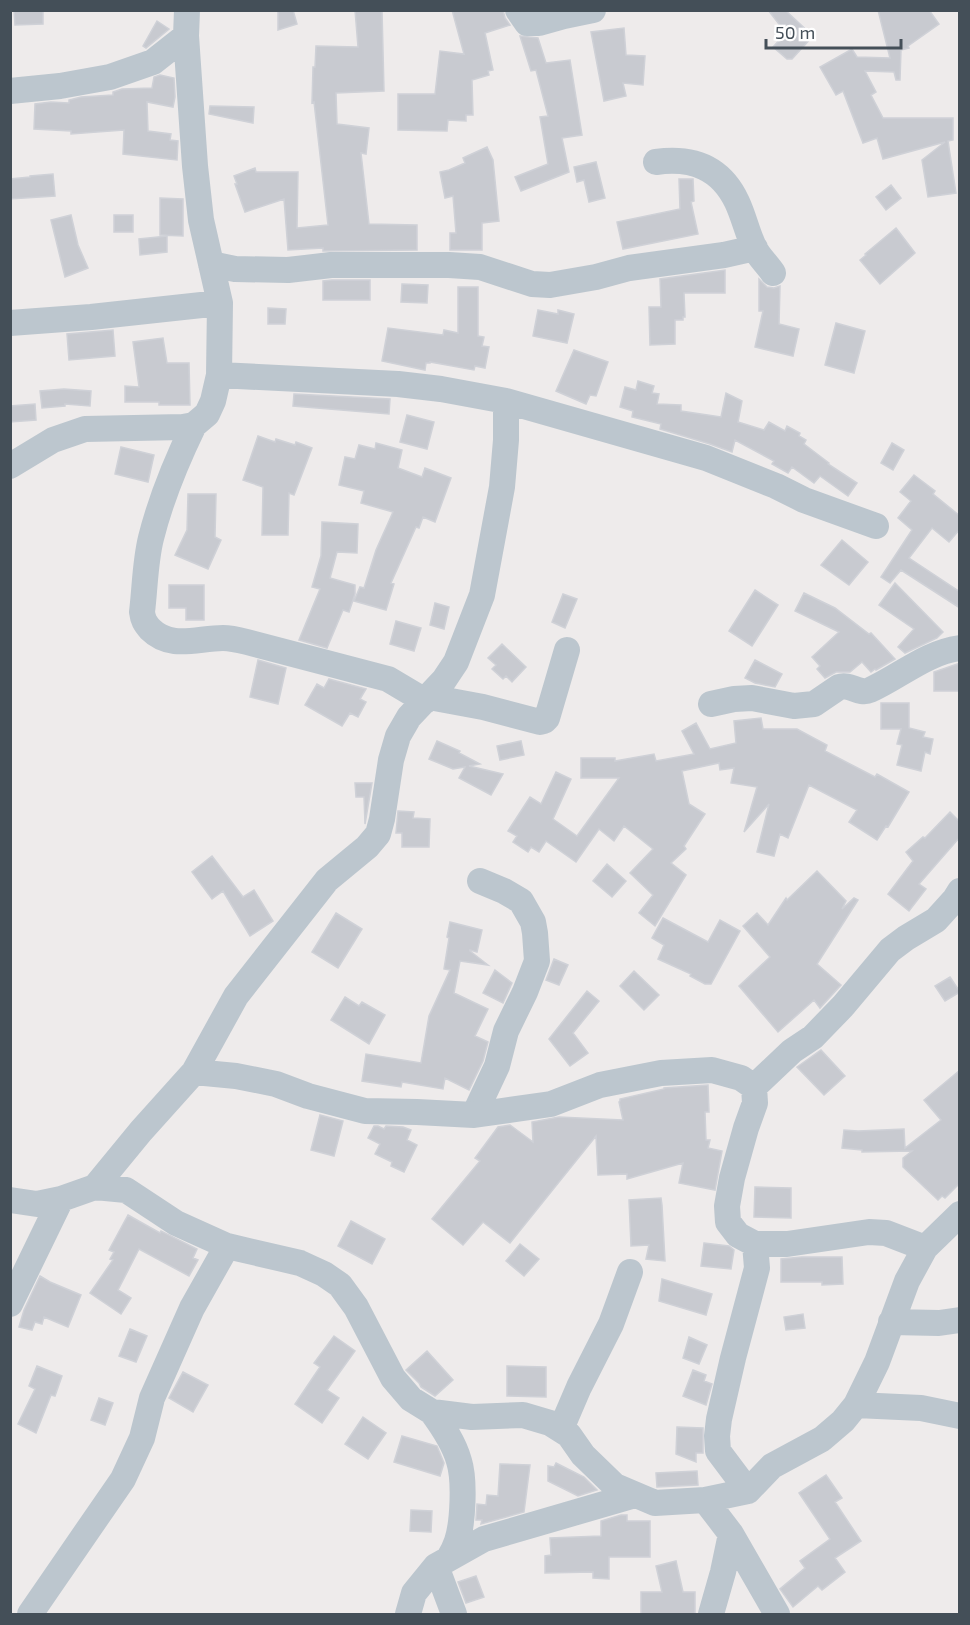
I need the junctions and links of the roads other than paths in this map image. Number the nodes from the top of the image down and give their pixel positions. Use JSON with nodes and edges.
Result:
{"nodes":[{"id":1,"x":187,"y":10,"type":"edge"},
{"id":2,"x":518,"y":10,"type":"edge"},
{"id":3,"x":593,"y":10,"type":"edge"},
{"id":4,"x":186,"y":36,"type":"junction"},
{"id":5,"x":10,"y":91,"type":"edge"},
{"id":6,"x":656,"y":162,"type":"dead end"},
{"id":7,"x":755,"y":249,"type":"junction"},
{"id":8,"x":211,"y":264,"type":"junction"},
{"id":9,"x":773,"y":273,"type":"dead end"},
{"id":10,"x":220,"y":303,"type":"junction"},
{"id":11,"x":10,"y":323,"type":"edge"},
{"id":12,"x":219,"y":375,"type":"junction"},
{"id":13,"x":506,"y":401,"type":"junction"},
{"id":14,"x":194,"y":425,"type":"junction"},
{"id":15,"x":10,"y":466,"type":"edge"},
{"id":16,"x":876,"y":526,"type":"dead end"},
{"id":17,"x":960,"y":648,"type":"edge"},
{"id":18,"x":567,"y":650,"type":"dead end"},
{"id":19,"x":427,"y":699,"type":"junction"},
{"id":20,"x":711,"y":704,"type":"dead end"},
{"id":21,"x":480,"y":881,"type":"dead end"},
{"id":22,"x":960,"y":891,"type":"edge"},
{"id":23,"x":194,"y":1072,"type":"junction"},
{"id":24,"x":754,"y":1088,"type":"junction"},
{"id":25,"x":474,"y":1115,"type":"junction"},
{"id":26,"x":95,"y":1187,"type":"junction"},
{"id":27,"x":61,"y":1199,"type":"junction"},
{"id":28,"x":10,"y":1200,"type":"edge"},
{"id":29,"x":960,"y":1214,"type":"edge"},
{"id":30,"x":755,"y":1244,"type":"junction"},
{"id":31,"x":227,"y":1246,"type":"junction"},
{"id":32,"x":925,"y":1248,"type":"junction"},
{"id":33,"x":630,"y":1272,"type":"dead end"},
{"id":34,"x":10,"y":1304,"type":"edge"},
{"id":35,"x":960,"y":1320,"type":"edge"},
{"id":36,"x":891,"y":1322,"type":"junction"},
{"id":37,"x":856,"y":1405,"type":"junction"},
{"id":38,"x":432,"y":1412,"type":"junction"},
{"id":39,"x":960,"y":1416,"type":"edge"},
{"id":40,"x":561,"y":1429,"type":"junction"},
{"id":41,"x":748,"y":1491,"type":"junction"},
{"id":42,"x":636,"y":1495,"type":"junction"},
{"id":43,"x":705,"y":1500,"type":"junction"},
{"id":44,"x":731,"y":1534,"type":"junction"},
{"id":45,"x":443,"y":1562,"type":"junction"},
{"id":46,"x":30,"y":1614,"type":"edge"},
{"id":47,"x":408,"y":1614,"type":"edge"},
{"id":48,"x":454,"y":1614,"type":"edge"},
{"id":49,"x":711,"y":1614,"type":"edge"},
{"id":50,"x":777,"y":1614,"type":"edge"}],
"edges":[{"from":1,"to":4,"type":"street"},
{"from":2,"to":3,"type":"street"},
{"from":4,"to":5,"type":"street"},
{"from":4,"to":8,"type":"street"},
{"from":6,"to":7,"type":"street"},
{"from":7,"to":8,"type":"street"},
{"from":7,"to":9,"type":"street"},
{"from":8,"to":10,"type":"street"},
{"from":10,"to":11,"type":"street"},
{"from":10,"to":12,"type":"street"},
{"from":12,"to":13,"type":"street"},
{"from":12,"to":14,"type":"street"},
{"from":13,"to":16,"type":"street"},
{"from":13,"to":19,"type":"street"},
{"from":14,"to":15,"type":"street"},
{"from":14,"to":19,"type":"street"},
{"from":17,"to":20,"type":"street"},
{"from":18,"to":19,"type":"street"},
{"from":19,"to":23,"type":"street"},
{"from":21,"to":25,"type":"street"},
{"from":22,"to":24,"type":"street"},
{"from":23,"to":25,"type":"street"},
{"from":23,"to":26,"type":"street"},
{"from":24,"to":25,"type":"street"},
{"from":24,"to":30,"type":"street"},
{"from":26,"to":27,"type":"street"},
{"from":26,"to":31,"type":"street"},
{"from":27,"to":28,"type":"street"},
{"from":27,"to":34,"type":"street"},
{"from":29,"to":32,"type":"street"},
{"from":30,"to":32,"type":"street"},
{"from":30,"to":41,"type":"street"},
{"from":31,"to":38,"type":"street"},
{"from":31,"to":46,"type":"street"},
{"from":32,"to":36,"type":"street"},
{"from":33,"to":40,"type":"street"},
{"from":35,"to":36,"type":"street"},
{"from":36,"to":37,"type":"street"},
{"from":37,"to":39,"type":"street"},
{"from":37,"to":41,"type":"street"},
{"from":38,"to":40,"type":"street"},
{"from":38,"to":45,"type":"street"},
{"from":40,"to":42,"type":"street"},
{"from":41,"to":43,"type":"street"},
{"from":42,"to":43,"type":"street"},
{"from":42,"to":45,"type":"street"},
{"from":43,"to":44,"type":"street"},
{"from":44,"to":49,"type":"street"},
{"from":44,"to":50,"type":"street"},
{"from":45,"to":47,"type":"street"},
{"from":45,"to":48,"type":"street"}]}
